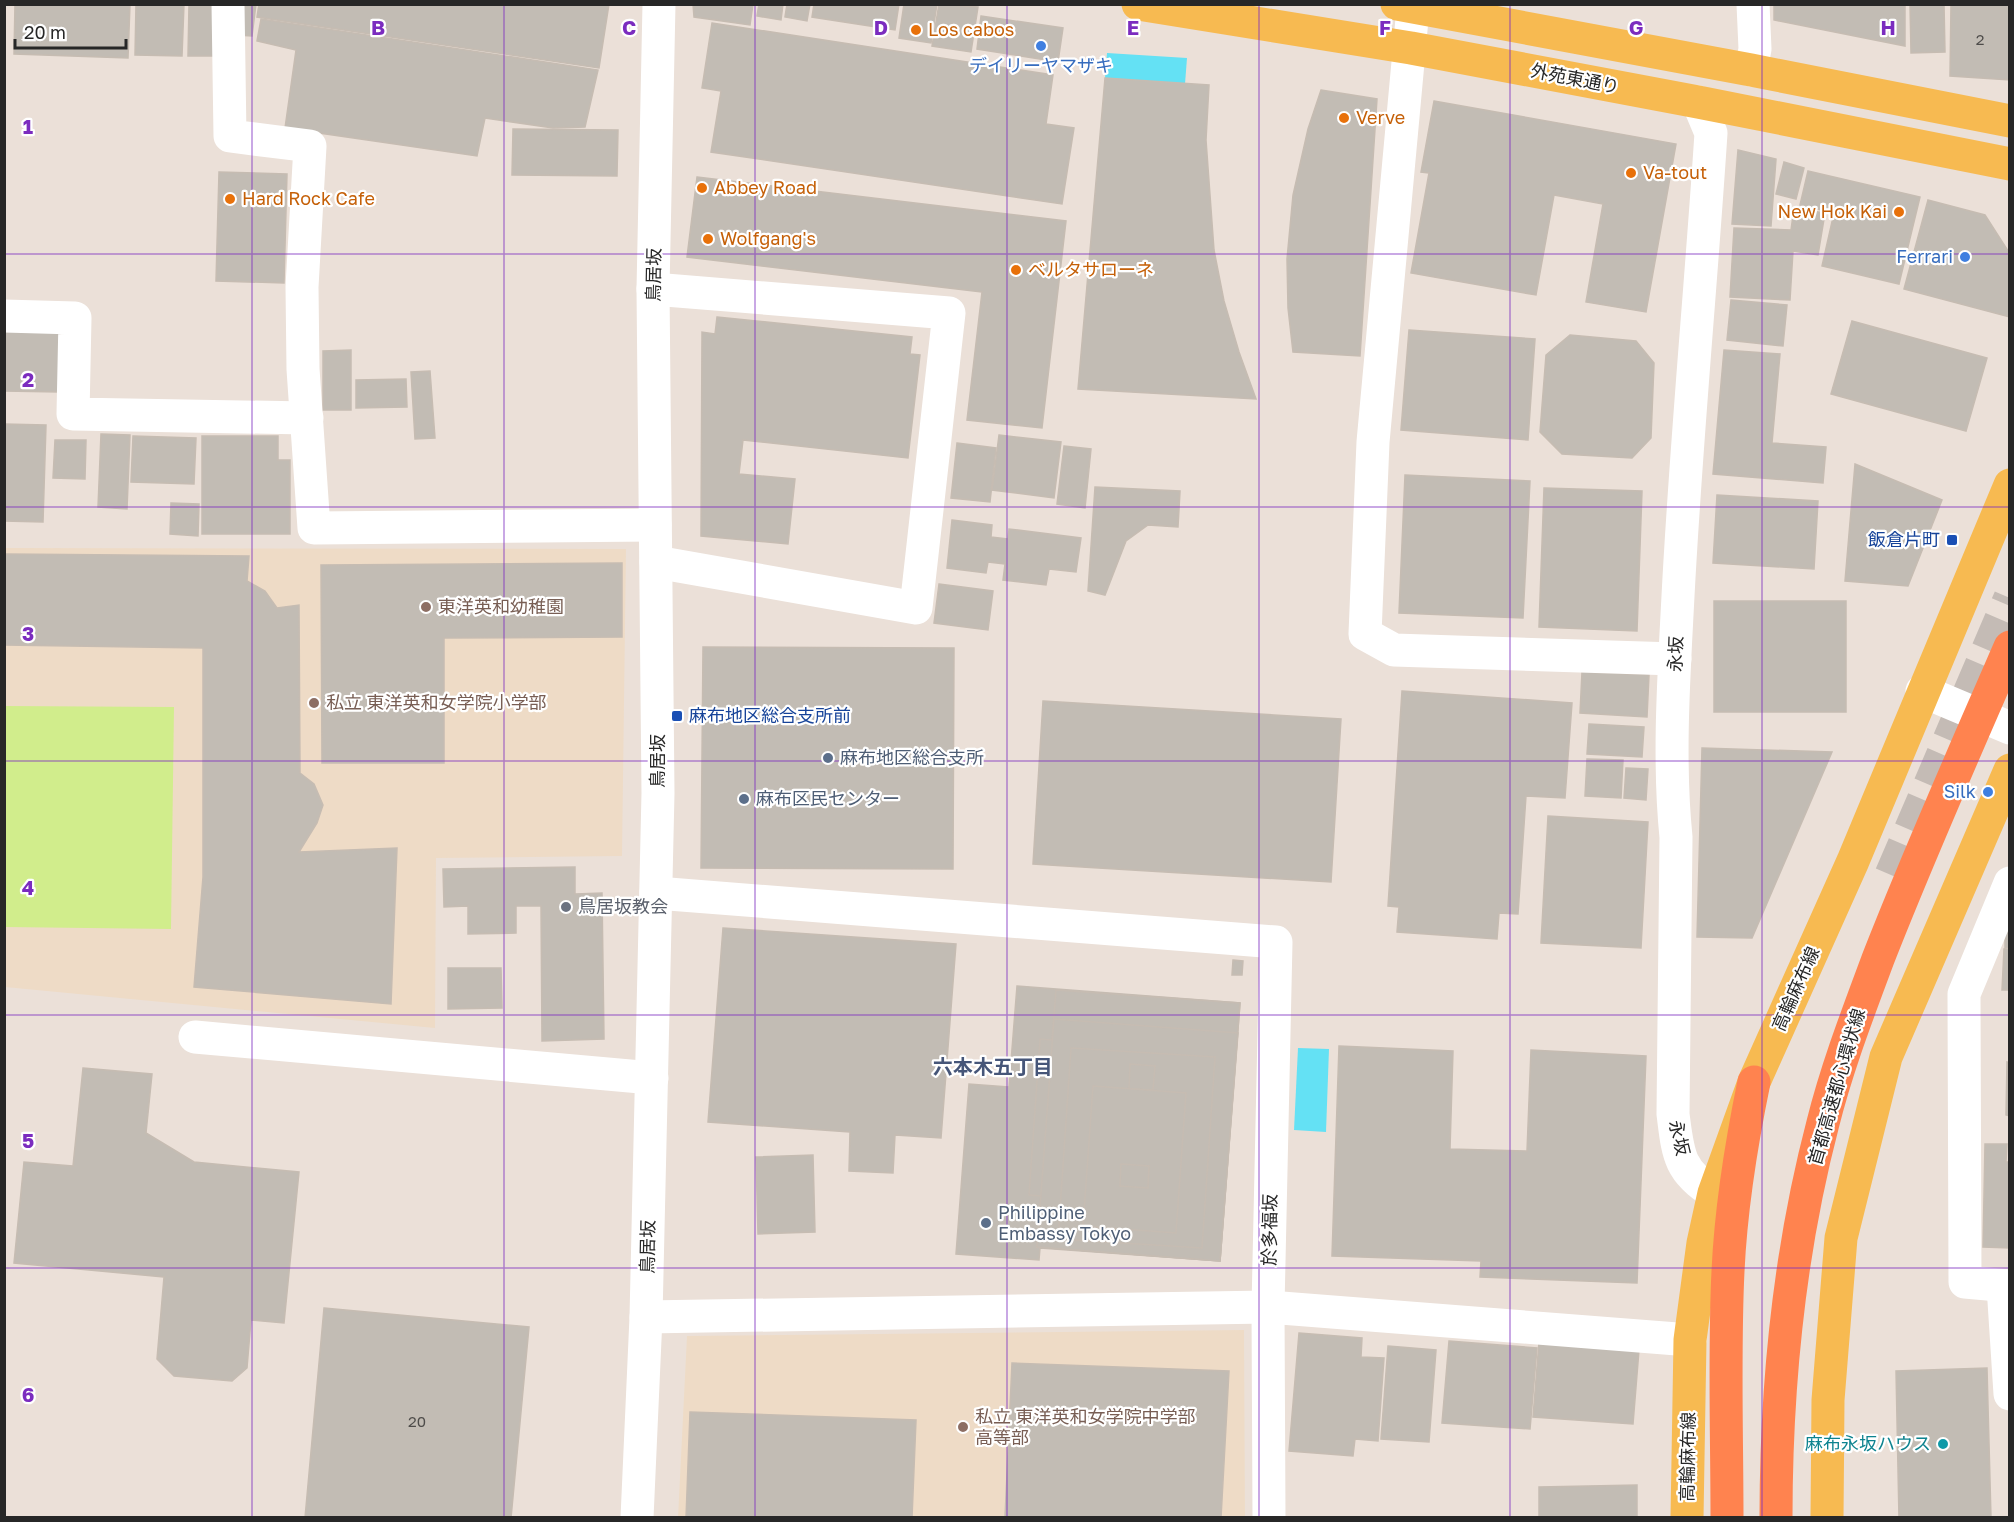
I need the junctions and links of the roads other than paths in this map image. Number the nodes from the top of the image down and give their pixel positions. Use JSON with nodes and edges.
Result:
{"nodes":[{"id":1,"x":228,"y":4,"type":"edge"},
{"id":2,"x":659,"y":4,"type":"edge"},
{"id":3,"x":1138,"y":4,"type":"edge"},
{"id":4,"x":1753,"y":4,"type":"edge"},
{"id":5,"x":1405,"y":6,"type":"edge"},
{"id":6,"x":1211,"y":11,"type":"edge"},
{"id":7,"x":1509,"y":15,"type":"edge"},
{"id":8,"x":1411,"y":48,"type":"junction"},
{"id":9,"x":1751,"y":70,"type":"junction"},
{"id":10,"x":1698,"y":102,"type":"junction"},
{"id":11,"x":2010,"y":121,"type":"edge"},
{"id":12,"x":2010,"y":164,"type":"edge"},
{"id":13,"x":653,"y":290,"type":"junction"},
{"id":14,"x":4,"y":316,"type":"edge"},
{"id":15,"x":307,"y":418,"type":"junction"},
{"id":16,"x":2010,"y":485,"type":"edge"},
{"id":17,"x":655,"y":525,"type":"junction"},
{"id":18,"x":656,"y":562,"type":"junction"},
{"id":19,"x":2010,"y":647,"type":"edge"},
{"id":20,"x":1675,"y":659,"type":"junction"},
{"id":21,"x":1922,"y":691,"type":"junction"},
{"id":22,"x":2010,"y":728,"type":"edge"},
{"id":23,"x":2010,"y":770,"type":"edge"},
{"id":24,"x":1891,"y":875,"type":"tunnel mouth"},
{"id":25,"x":2010,"y":883,"type":"edge"},
{"id":26,"x":656,"y":893,"type":"junction"},
{"id":27,"x":195,"y":1037,"type":"dead end"},
{"id":28,"x":652,"y":1078,"type":"junction"},
{"id":29,"x":1754,"y":1082,"type":"junction"},
{"id":30,"x":1714,"y":1193,"type":"junction"},
{"id":31,"x":2006,"y":1286,"type":"edge"},
{"id":32,"x":1268,"y":1307,"type":"junction"},
{"id":33,"x":646,"y":1317,"type":"junction"},
{"id":34,"x":1690,"y":1340,"type":"junction"},
{"id":35,"x":2010,"y":1394,"type":"edge"},
{"id":36,"x":1742,"y":1464,"type":"junction"},
{"id":37,"x":637,"y":1518,"type":"edge"},
{"id":38,"x":1269,"y":1518,"type":"edge"},
{"id":39,"x":1687,"y":1518,"type":"edge"},
{"id":40,"x":1727,"y":1518,"type":"edge"},
{"id":41,"x":1755,"y":1518,"type":"edge"},
{"id":42,"x":1776,"y":1518,"type":"edge"},
{"id":43,"x":1827,"y":1518,"type":"edge"}],
"edges":[{"from":1,"to":15,"type":"street"},
{"from":2,"to":13,"type":"street","name":"鳥居坂"},
{"from":3,"to":6,"type":"main road","name":"外苑東通り"},
{"from":4,"to":9,"type":"street"},
{"from":5,"to":7,"type":"main road"},
{"from":5,"to":8,"type":"street"},
{"from":6,"to":8,"type":"main road","name":"外苑東通り"},
{"from":7,"to":9,"type":"main road"},
{"from":8,"to":10,"type":"main road","name":"外苑東通り"},
{"from":8,"to":20,"type":"street"},
{"from":9,"to":11,"type":"main road"},
{"from":10,"to":12,"type":"main road","name":"外苑東通り"},
{"from":10,"to":20,"type":"street","name":"永坂"},
{"from":13,"to":17,"type":"street","name":"鳥居坂"},
{"from":13,"to":18,"type":"street"},
{"from":14,"to":15,"type":"street"},
{"from":15,"to":17,"type":"street"},
{"from":16,"to":21,"type":"main road","name":"高輪麻布線"},
{"from":17,"to":18,"type":"street","name":"鳥居坂"},
{"from":18,"to":26,"type":"street","name":"鳥居坂"},
{"from":19,"to":42,"type":"highway","name":"首都高速都心環状線"},
{"from":20,"to":30,"type":"street","name":"永坂"},
{"from":21,"to":22,"type":"street"},
{"from":21,"to":29,"type":"main road","name":"高輪麻布線"},
{"from":23,"to":43,"type":"main road"},
{"from":24,"to":36,"type":"highway","name":"首都高速都心環状線"},
{"from":25,"to":31,"type":"street"},
{"from":26,"to":28,"type":"street","name":"鳥居坂"},
{"from":26,"to":32,"type":"street","name":"於多福坂"},
{"from":27,"to":28,"type":"street"},
{"from":28,"to":33,"type":"street","name":"鳥居坂"},
{"from":29,"to":30,"type":"main road","name":"高輪麻布線"},
{"from":29,"to":36,"type":"highway"},
{"from":30,"to":34,"type":"main road","name":"高輪麻布線"},
{"from":31,"to":35,"type":"street"},
{"from":32,"to":33,"type":"street"},
{"from":32,"to":34,"type":"street"},
{"from":32,"to":38,"type":"street","name":"於多福坂"},
{"from":33,"to":37,"type":"street","name":"鳥居坂"},
{"from":34,"to":39,"type":"main road","name":"高輪麻布線"},
{"from":36,"to":40,"type":"highway"},
{"from":36,"to":41,"type":"highway","name":"首都高速都心環状線"}]}
